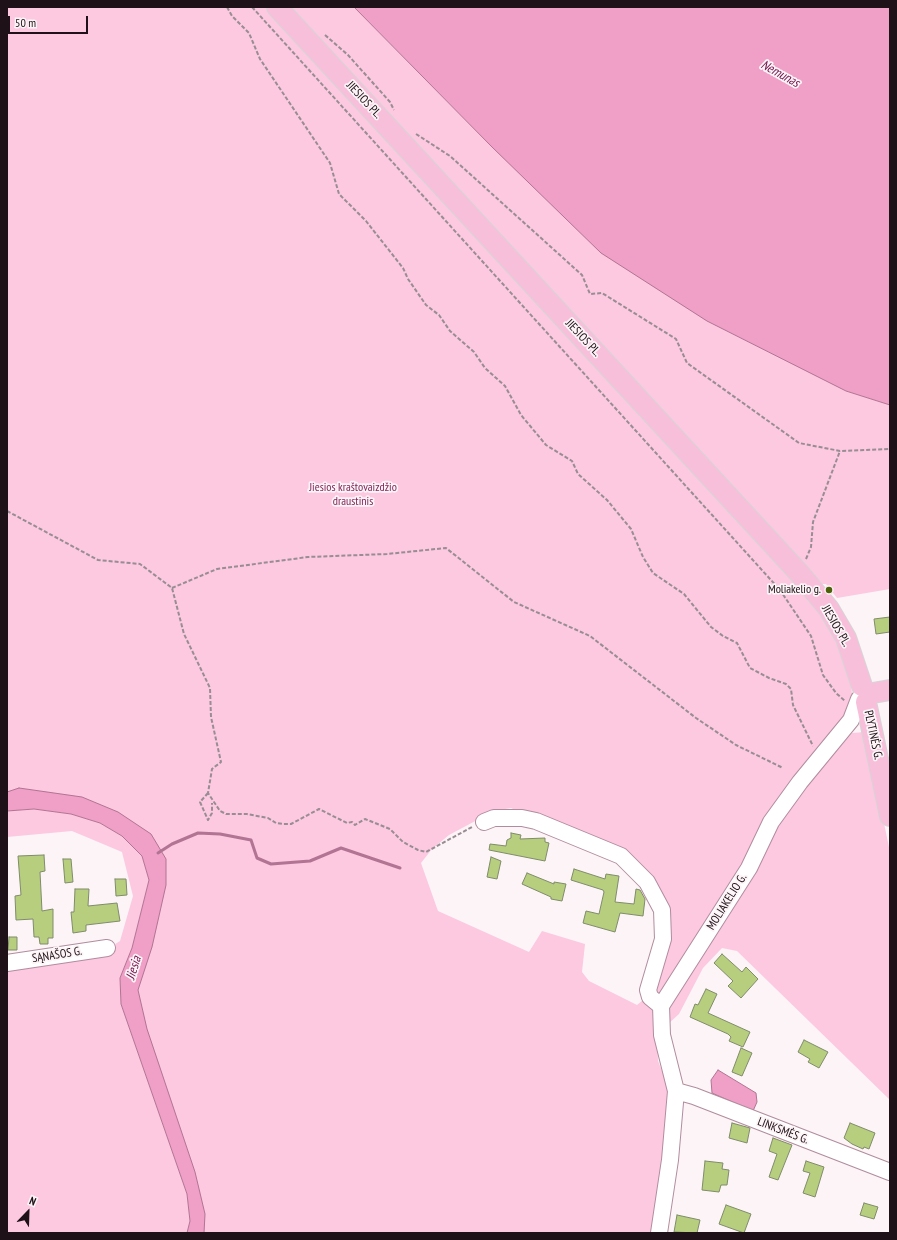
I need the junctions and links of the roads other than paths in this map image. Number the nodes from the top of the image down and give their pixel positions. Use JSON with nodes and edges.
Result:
{"nodes":[{"id":1,"x":277,"y":7,"type":"edge"},
{"id":2,"x":867,"y":697,"type":"edge"},
{"id":3,"x":890,"y":816,"type":"edge"},
{"id":4,"x":484,"y":822,"type":"road end"},
{"id":5,"x":108,"y":948,"type":"dead end"},
{"id":6,"x":7,"y":963,"type":"edge"},
{"id":7,"x":661,"y":1006,"type":"junction"},
{"id":8,"x":676,"y":1091,"type":"junction"},
{"id":9,"x":890,"y":1172,"type":"edge"},
{"id":10,"x":659,"y":1233,"type":"edge"}],
"edges":[{"from":1,"to":2,"type":"main road","name":"JIESIOS PL."},
{"from":2,"to":3,"type":"main road","name":"PLYTINĖS G."},
{"from":2,"to":7,"type":"street","name":"MOLIAKELIO G."},
{"from":4,"to":7,"type":"street"},
{"from":5,"to":6,"type":"street","name":"SĄNAŠOS G."},
{"from":7,"to":8,"type":"street"},
{"from":8,"to":9,"type":"street","name":"LINKSMĖS G."},
{"from":8,"to":10,"type":"street"}]}
